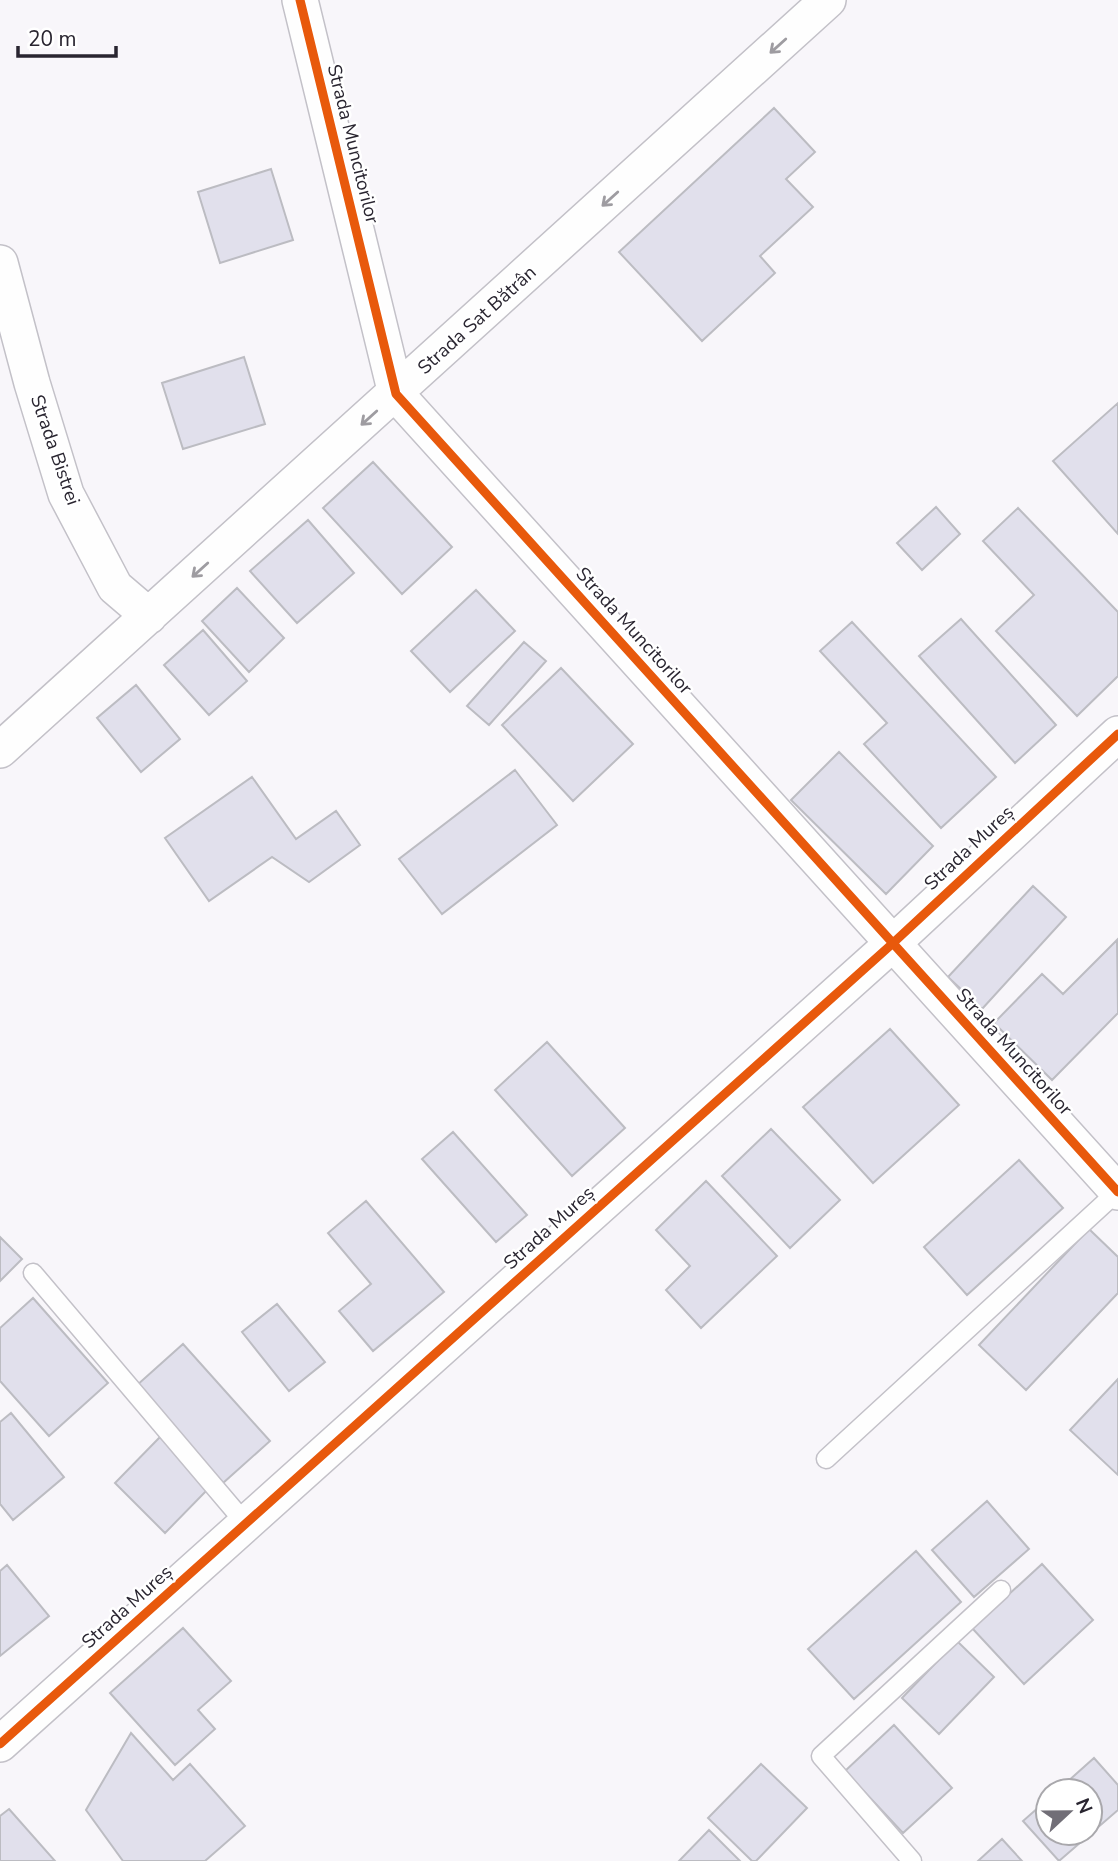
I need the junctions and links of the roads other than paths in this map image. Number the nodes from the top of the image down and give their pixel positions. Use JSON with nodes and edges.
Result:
{"nodes":[{"id":1,"x":300,"y":0,"type":"edge"},
{"id":2,"x":828,"y":0,"type":"edge"},
{"id":3,"x":0,"y":263,"type":"edge"},
{"id":4,"x":396,"y":394,"type":"junction"},
{"id":5,"x":149,"y":616,"type":"junction"},
{"id":6,"x":1118,"y":734,"type":"edge"},
{"id":7,"x":0,"y":750,"type":"edge"},
{"id":8,"x":892,"y":944,"type":"junction"},
{"id":9,"x":1118,"y":1191,"type":"edge"},
{"id":10,"x":33,"y":1273,"type":"dead end"},
{"id":11,"x":826,"y":1459,"type":"dead end"},
{"id":12,"x":246,"y":1524,"type":"junction"},
{"id":13,"x":1001,"y":1590,"type":"dead end"},
{"id":14,"x":0,"y":1744,"type":"edge"},
{"id":15,"x":912,"y":1861,"type":"edge"}],
"edges":[{"from":1,"to":4,"type":"street","name":"Strada Muncitorilor"},
{"from":2,"to":4,"type":"street","name":"Strada Sat Bătrân","one_way":true},
{"from":3,"to":5,"type":"street","name":"Strada Bistrei"},
{"from":4,"to":5,"type":"street","name":"Strada Sat Bătrân","one_way":true},
{"from":4,"to":8,"type":"street","name":"Strada Muncitorilor"},
{"from":5,"to":7,"type":"street","name":"Strada Sat Bătrân"},
{"from":6,"to":8,"type":"street","name":"Strada Mureș"},
{"from":8,"to":9,"type":"street","name":"Strada Muncitorilor"},
{"from":8,"to":12,"type":"street","name":"Strada Mureș"},
{"from":9,"to":11,"type":"lane"},
{"from":10,"to":12,"type":"lane"},
{"from":12,"to":14,"type":"street","name":"Strada Mureș"},
{"from":13,"to":15,"type":"lane"}]}
